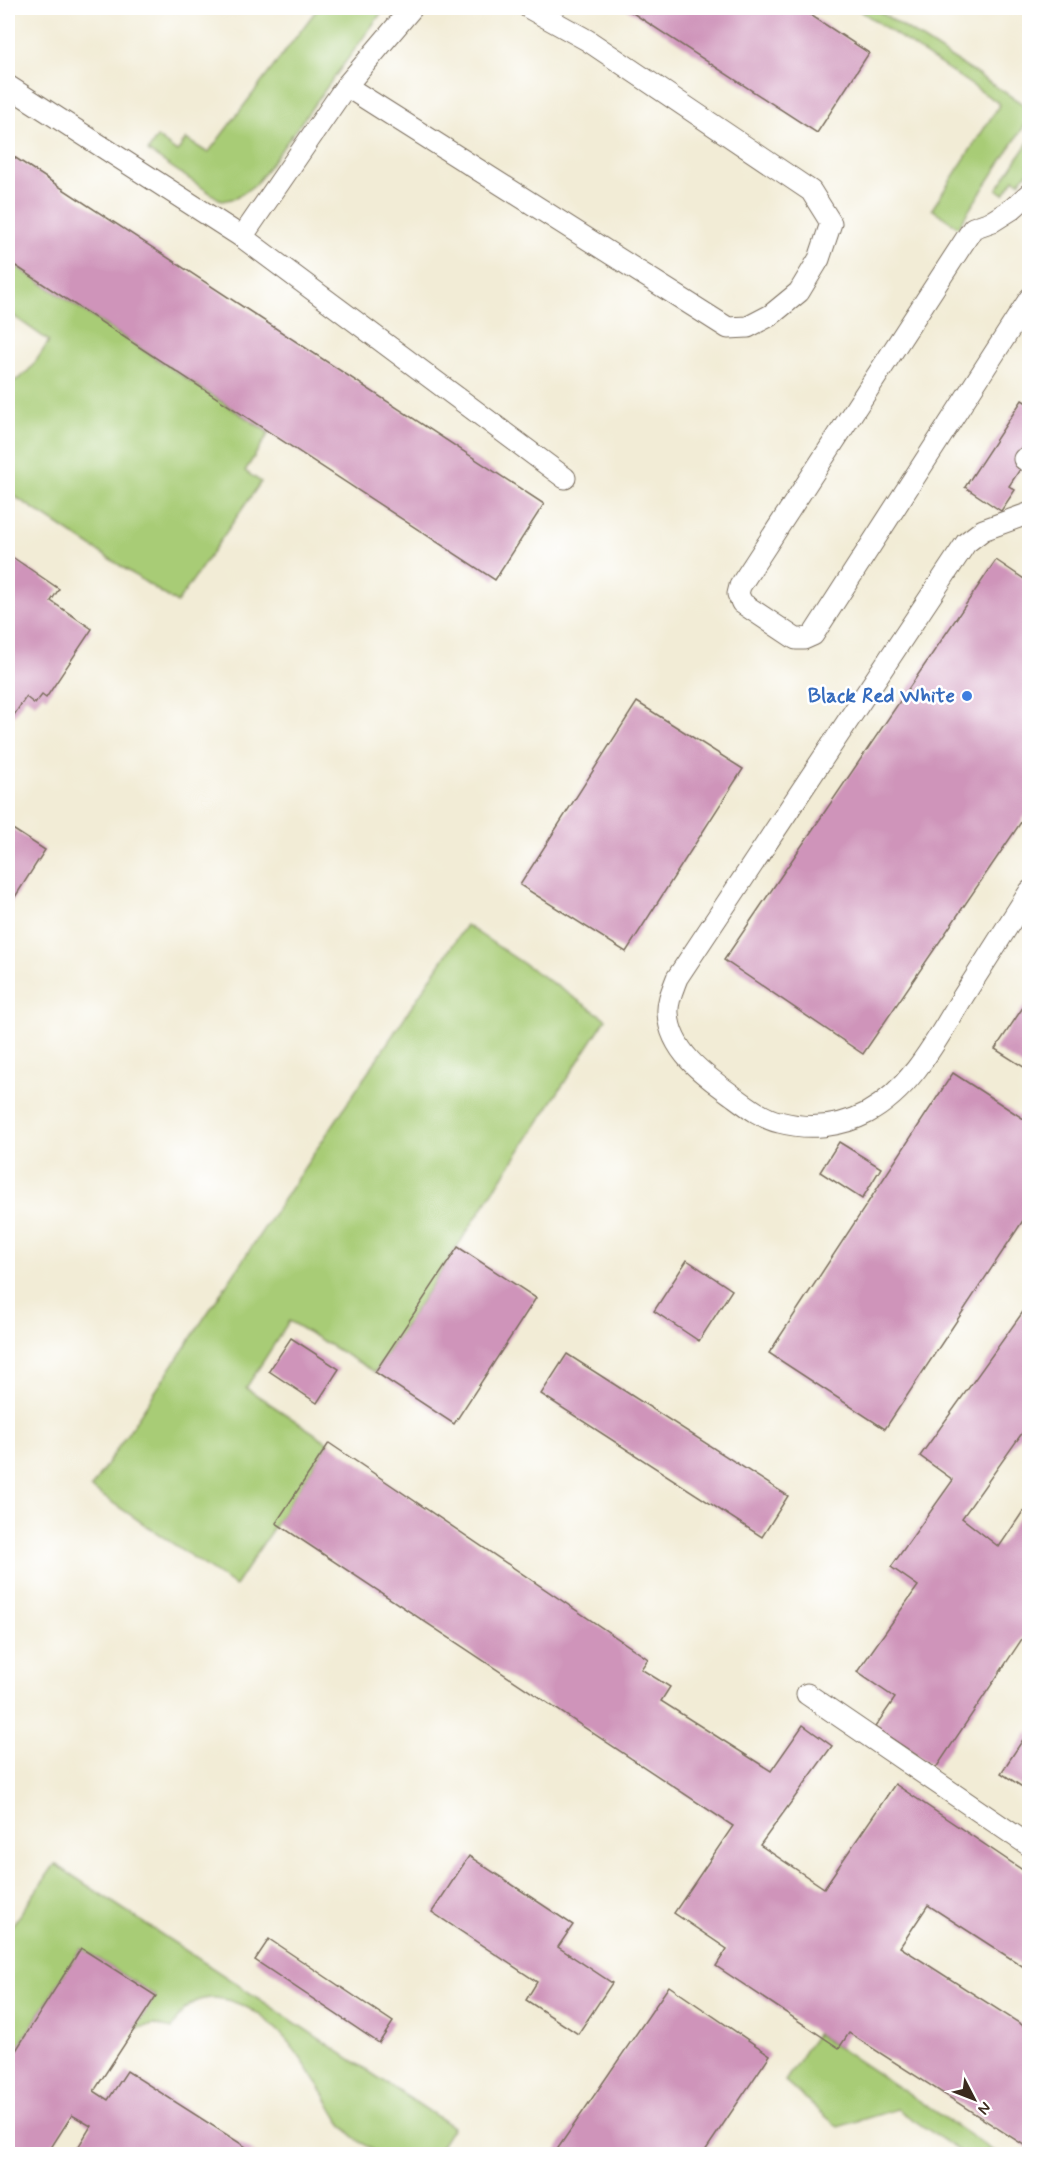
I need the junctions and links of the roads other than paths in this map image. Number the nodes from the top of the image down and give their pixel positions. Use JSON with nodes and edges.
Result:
{"nodes":[{"id":1,"x":412,"y":8,"type":"edge"},
{"id":2,"x":529,"y":8,"type":"edge"},
{"id":3,"x":8,"y":86,"type":"edge"},
{"id":4,"x":345,"y":86,"type":"junction"},
{"id":5,"x":1029,"y":193,"type":"edge"},
{"id":6,"x":242,"y":237,"type":"junction"},
{"id":7,"x":1029,"y":297,"type":"edge"},
{"id":8,"x":565,"y":478,"type":"dead end"},
{"id":9,"x":1029,"y":513,"type":"edge"},
{"id":10,"x":1029,"y":891,"type":"edge"},
{"id":11,"x":807,"y":1694,"type":"dead end"},
{"id":12,"x":1029,"y":1846,"type":"edge"}],
"edges":[{"from":1,"to":4,"type":"lane"},
{"from":2,"to":4,"type":"lane"},
{"from":3,"to":6,"type":"lane"},
{"from":4,"to":6,"type":"lane"},
{"from":5,"to":7,"type":"lane"},
{"from":6,"to":8,"type":"lane"},
{"from":9,"to":10,"type":"lane"},
{"from":11,"to":12,"type":"lane"}]}
